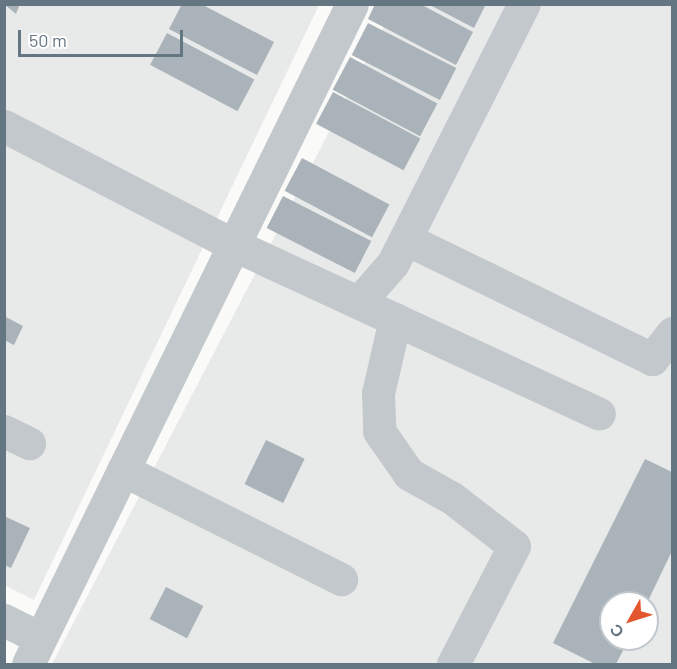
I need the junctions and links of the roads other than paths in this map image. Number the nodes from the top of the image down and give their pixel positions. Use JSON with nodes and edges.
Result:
{"nodes":[{"id":1,"x":352,"y":4,"type":"edge"},
{"id":2,"x":524,"y":4,"type":"edge"},
{"id":3,"x":4,"y":126,"type":"edge"},
{"id":4,"x":406,"y":239,"type":"junction"},
{"id":5,"x":234,"y":244,"type":"junction"},
{"id":6,"x":358,"y":302,"type":"junction"},
{"id":7,"x":395,"y":319,"type":"junction"},
{"id":8,"x":672,"y":333,"type":"edge"},
{"id":9,"x":599,"y":414,"type":"dead end"},
{"id":10,"x":123,"y":470,"type":"junction"},
{"id":11,"x":341,"y":579,"type":"dead end"},
{"id":12,"x":4,"y":620,"type":"edge"},
{"id":13,"x":34,"y":651,"type":"edge"},
{"id":14,"x":453,"y":664,"type":"edge"}],
"edges":[{"from":1,"to":5,"type":"lane"},
{"from":2,"to":4,"type":"lane"},
{"from":3,"to":5,"type":"lane"},
{"from":4,"to":6,"type":"lane"},
{"from":4,"to":8,"type":"lane"},
{"from":5,"to":6,"type":"lane"},
{"from":5,"to":10,"type":"lane"},
{"from":6,"to":7,"type":"lane"},
{"from":7,"to":9,"type":"lane"},
{"from":7,"to":14,"type":"lane"},
{"from":10,"to":11,"type":"lane"},
{"from":10,"to":13,"type":"lane"},
{"from":12,"to":13,"type":"lane"}]}
